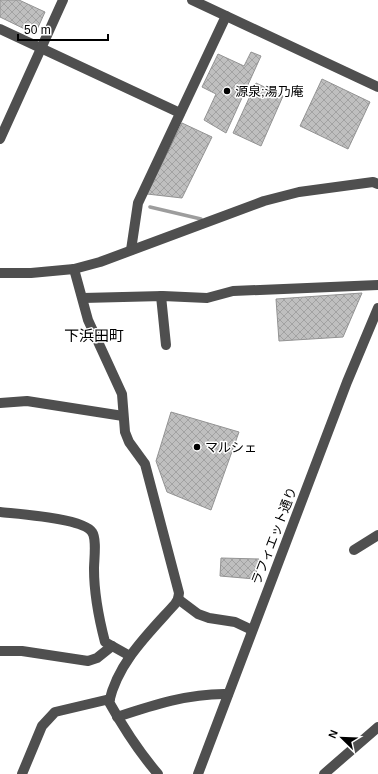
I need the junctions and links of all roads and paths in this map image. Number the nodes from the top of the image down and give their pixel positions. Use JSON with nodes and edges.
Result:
{"nodes":[{"id":1,"x":63,"y":0,"type":"edge"},
{"id":2,"x":192,"y":0,"type":"edge"},
{"id":3,"x":226,"y":16,"type":"junction"},
{"id":4,"x":0,"y":29,"type":"edge"},
{"id":5,"x":40,"y":48,"type":"junction"},
{"id":6,"x":378,"y":87,"type":"edge"},
{"id":7,"x":180,"y":113,"type":"junction"},
{"id":8,"x":0,"y":139,"type":"edge"},
{"id":9,"x":378,"y":184,"type":"edge"},
{"id":10,"x":131,"y":250,"type":"junction"},
{"id":11,"x":74,"y":269,"type":"junction"},
{"id":12,"x":0,"y":273,"type":"edge"},
{"id":13,"x":378,"y":285,"type":"edge"},
{"id":14,"x":161,"y":296,"type":"junction"},
{"id":15,"x":83,"y":298,"type":"junction"},
{"id":16,"x":378,"y":308,"type":"edge"},
{"id":17,"x":166,"y":345,"type":"dead end"},
{"id":18,"x":0,"y":404,"type":"edge"},
{"id":19,"x":123,"y":416,"type":"junction"},
{"id":20,"x":0,"y":512,"type":"edge"},
{"id":21,"x":378,"y":534,"type":"edge"},
{"id":22,"x":354,"y":550,"type":"dead end"},
{"id":23,"x":178,"y":599,"type":"junction"},
{"id":24,"x":252,"y":630,"type":"junction"},
{"id":25,"x":112,"y":646,"type":"junction"},
{"id":26,"x":0,"y":651,"type":"edge"},
{"id":27,"x":130,"y":656,"type":"junction"},
{"id":28,"x":228,"y":694,"type":"junction"},
{"id":29,"x":110,"y":699,"type":"junction"},
{"id":30,"x":117,"y":717,"type":"junction"},
{"id":31,"x":378,"y":727,"type":"edge"},
{"id":32,"x":22,"y":774,"type":"edge"},
{"id":33,"x":158,"y":774,"type":"edge"},
{"id":34,"x":198,"y":774,"type":"edge"},
{"id":35,"x":324,"y":774,"type":"edge"}],
"edges":[{"from":1,"to":5,"type":"street"},
{"from":2,"to":3,"type":"street"},
{"from":3,"to":6,"type":"street"},
{"from":3,"to":7,"type":"street"},
{"from":4,"to":5,"type":"street"},
{"from":5,"to":7,"type":"street"},
{"from":5,"to":8,"type":"street"},
{"from":7,"to":10,"type":"street"},
{"from":9,"to":10,"type":"street"},
{"from":10,"to":11,"type":"street"},
{"from":11,"to":12,"type":"street"},
{"from":11,"to":15,"type":"street"},
{"from":13,"to":14,"type":"street"},
{"from":14,"to":15,"type":"street"},
{"from":14,"to":17,"type":"street"},
{"from":15,"to":19,"type":"street"},
{"from":16,"to":24,"type":"street","name":"ラフィエット通り"},
{"from":18,"to":19,"type":"street"},
{"from":19,"to":23,"type":"street"},
{"from":20,"to":25,"type":"street"},
{"from":21,"to":22,"type":"street"},
{"from":23,"to":24,"type":"street"},
{"from":23,"to":27,"type":"street"},
{"from":24,"to":28,"type":"street","name":"ラフィエット通り"},
{"from":25,"to":26,"type":"street"},
{"from":25,"to":27,"type":"street"},
{"from":27,"to":29,"type":"street"},
{"from":28,"to":30,"type":"street"},
{"from":28,"to":34,"type":"street","name":"ラフィエット通り"},
{"from":29,"to":30,"type":"street"},
{"from":29,"to":32,"type":"street"},
{"from":30,"to":33,"type":"street"},
{"from":31,"to":35,"type":"street"}]}
